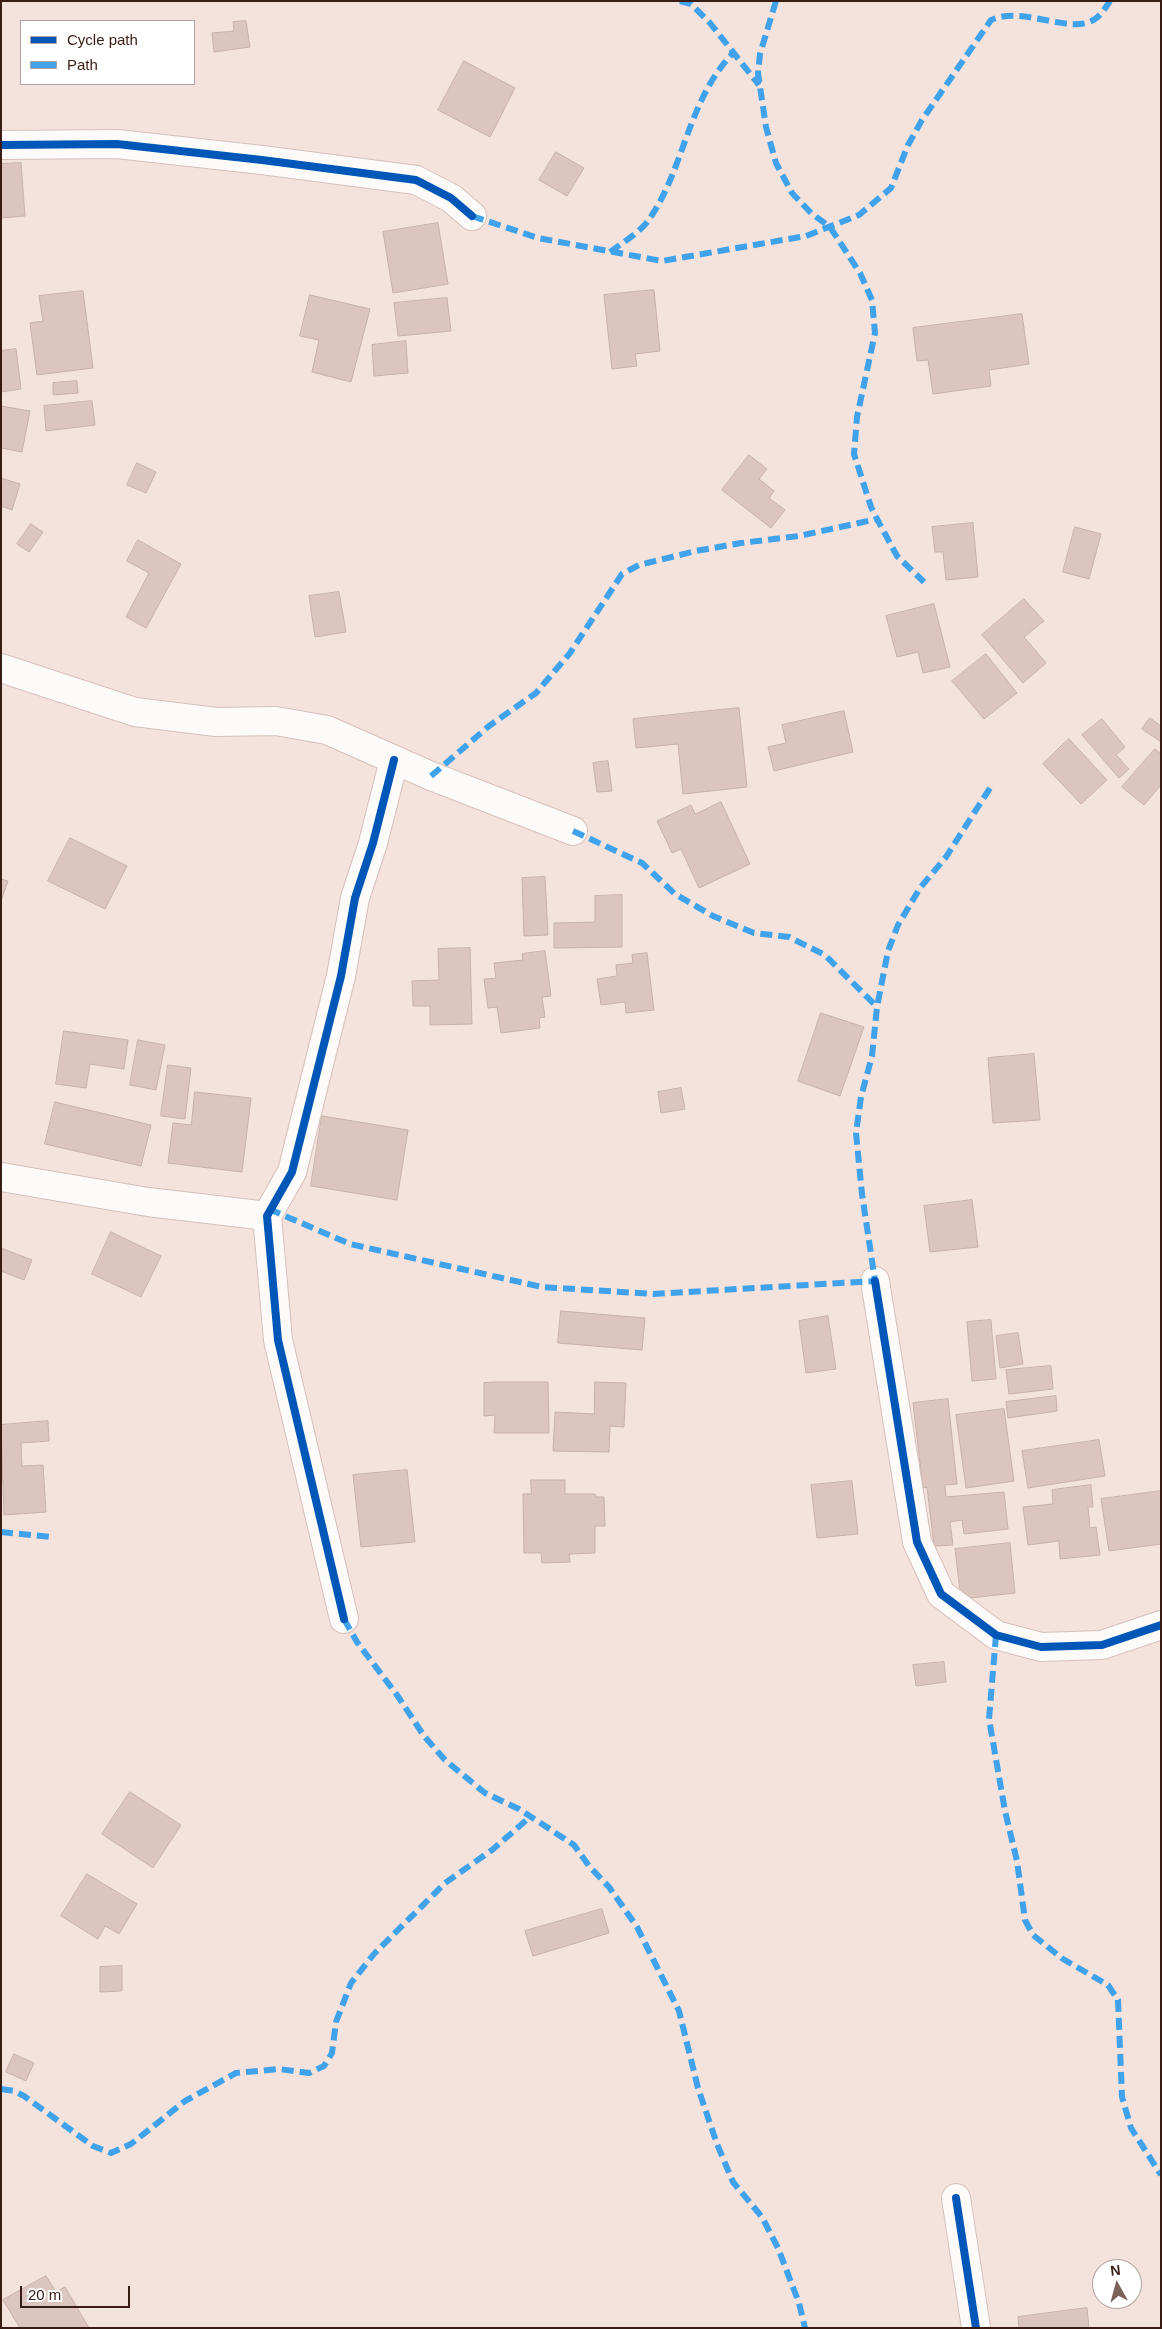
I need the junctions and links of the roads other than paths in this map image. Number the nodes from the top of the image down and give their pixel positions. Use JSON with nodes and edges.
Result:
{"nodes":[{"id":1,"x":1,"y":145,"type":"edge"},
{"id":2,"x":472,"y":216,"type":"dead end"},
{"id":3,"x":1,"y":668,"type":"edge"},
{"id":4,"x":394,"y":760,"type":"junction"},
{"id":5,"x":573,"y":831,"type":"dead end"},
{"id":6,"x":1,"y":1177,"type":"edge"},
{"id":7,"x":267,"y":1216,"type":"junction"},
{"id":8,"x":875,"y":1281,"type":"dead end"},
{"id":9,"x":344,"y":1620,"type":"dead end"},
{"id":10,"x":1161,"y":1625,"type":"edge"},
{"id":11,"x":956,"y":2198,"type":"dead end"},
{"id":12,"x":976,"y":2328,"type":"edge"}],
"edges":[{"from":1,"to":2,"type":"street"},
{"from":3,"to":4,"type":"street"},
{"from":4,"to":5,"type":"street"},
{"from":4,"to":7,"type":"street"},
{"from":6,"to":7,"type":"street"},
{"from":7,"to":9,"type":"street"},
{"from":8,"to":10,"type":"street"},
{"from":11,"to":12,"type":"street"}]}
